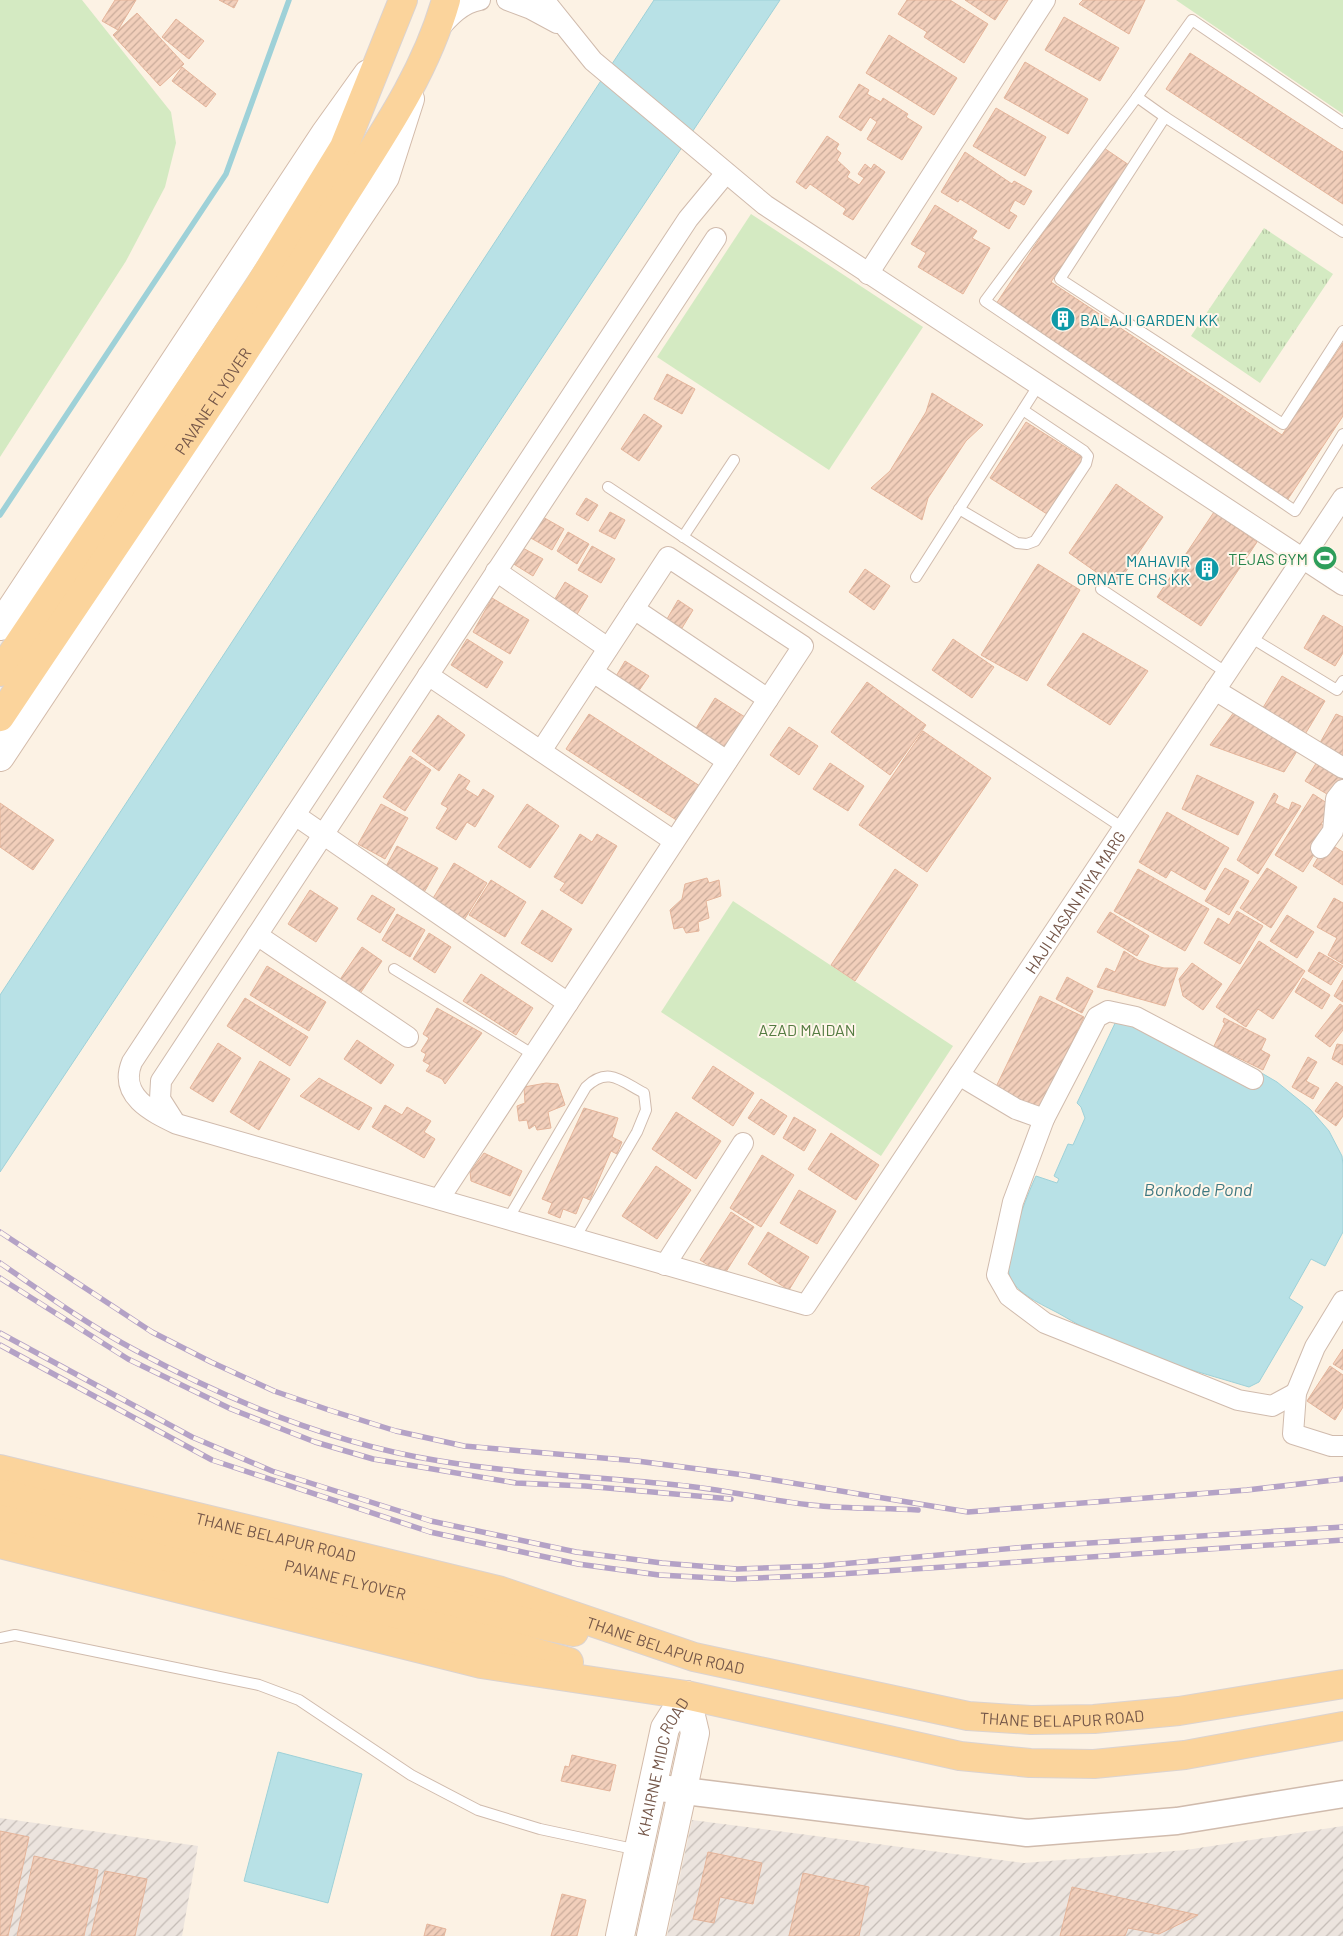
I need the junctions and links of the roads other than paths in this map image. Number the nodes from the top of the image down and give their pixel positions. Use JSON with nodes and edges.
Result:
{"nodes":[{"id":1,"x":403,"y":0,"type":"edge"},
{"id":2,"x":446,"y":0,"type":"edge"},
{"id":3,"x":480,"y":0,"type":"edge"},
{"id":4,"x":508,"y":0,"type":"edge"},
{"id":5,"x":544,"y":0,"type":"edge"},
{"id":6,"x":1045,"y":0,"type":"edge"},
{"id":7,"x":563,"y":26,"type":"junction"},
{"id":8,"x":437,"y":32,"type":"junction"},
{"id":9,"x":380,"y":58,"type":"junction"},
{"id":10,"x":416,"y":78,"type":"junction"},
{"id":11,"x":1137,"y":97,"type":"junction"},
{"id":12,"x":1165,"y":117,"type":"junction"},
{"id":13,"x":1343,"y":124,"type":"edge"},
{"id":14,"x":354,"y":154,"type":"junction"},
{"id":15,"x":721,"y":169,"type":"junction"},
{"id":16,"x":1343,"y":232,"type":"edge"},
{"id":17,"x":716,"y":238,"type":"dead end"},
{"id":18,"x":868,"y":274,"type":"junction"},
{"id":19,"x":1343,"y":331,"type":"edge"},
{"id":20,"x":1038,"y":386,"type":"junction"},
{"id":21,"x":1023,"y":410,"type":"junction"},
{"id":22,"x":1343,"y":434,"type":"edge"},
{"id":23,"x":734,"y":460,"type":"dead end"},
{"id":24,"x":608,"y":488,"type":"dead end"},
{"id":25,"x":1343,"y":498,"type":"edge"},
{"id":26,"x":960,"y":509,"type":"junction"},
{"id":27,"x":683,"y":537,"type":"junction"},
{"id":28,"x":1302,"y":559,"type":"junction"},
{"id":29,"x":496,"y":571,"type":"junction"},
{"id":30,"x":916,"y":577,"type":"dead end"},
{"id":31,"x":1343,"y":585,"type":"edge"},
{"id":32,"x":1101,"y":589,"type":"dead end"},
{"id":33,"x":634,"y":609,"type":"junction"},
{"id":34,"x":0,"y":626,"type":"edge"},
{"id":35,"x":1250,"y":637,"type":"junction"},
{"id":36,"x":608,"y":648,"type":"junction"},
{"id":37,"x":0,"y":672,"type":"edge"},
{"id":38,"x":593,"y":672,"type":"junction"},
{"id":39,"x":1226,"y":673,"type":"junction"},
{"id":40,"x":428,"y":675,"type":"junction"},
{"id":41,"x":1343,"y":681,"type":"edge"},
{"id":42,"x":1215,"y":690,"type":"junction"},
{"id":43,"x":768,"y":699,"type":"junction"},
{"id":44,"x":0,"y":717,"type":"edge"},
{"id":45,"x":540,"y":751,"type":"junction"},
{"id":46,"x":0,"y":757,"type":"edge"},
{"id":47,"x":727,"y":761,"type":"junction"},
{"id":48,"x":1343,"y":768,"type":"edge"},
{"id":49,"x":1343,"y":790,"type":"edge"},
{"id":50,"x":296,"y":815,"type":"junction"},
{"id":51,"x":1123,"y":828,"type":"junction"},
{"id":52,"x":324,"y":834,"type":"junction"},
{"id":53,"x":674,"y":841,"type":"junction"},
{"id":54,"x":1321,"y":848,"type":"dead end"},
{"id":55,"x":257,"y":935,"type":"junction"},
{"id":56,"x":394,"y":969,"type":"dead end"},
{"id":57,"x":568,"y":1003,"type":"junction"},
{"id":58,"x":408,"y":1037,"type":"dead end"},
{"id":59,"x":534,"y":1055,"type":"junction"},
{"id":60,"x":959,"y":1075,"type":"junction"},
{"id":61,"x":1253,"y":1079,"type":"dead end"},
{"id":62,"x":1044,"y":1119,"type":"junction"},
{"id":63,"x":178,"y":1124,"type":"junction"},
{"id":64,"x":743,"y":1143,"type":"dead end"},
{"id":65,"x":439,"y":1199,"type":"junction"},
{"id":66,"x":508,"y":1219,"type":"junction"},
{"id":67,"x":575,"y":1238,"type":"junction"},
{"id":68,"x":665,"y":1265,"type":"junction"},
{"id":69,"x":1343,"y":1301,"type":"edge"},
{"id":70,"x":1296,"y":1394,"type":"junction"},
{"id":71,"x":1343,"y":1446,"type":"edge"},
{"id":72,"x":0,"y":1469,"type":"edge"},
{"id":73,"x":0,"y":1493,"type":"edge"},
{"id":74,"x":0,"y":1519,"type":"edge"},
{"id":75,"x":0,"y":1544,"type":"edge"},
{"id":76,"x":489,"y":1627,"type":"junction"},
{"id":77,"x":0,"y":1638,"type":"edge"},
{"id":78,"x":694,"y":1657,"type":"junction"},
{"id":79,"x":1343,"y":1684,"type":"edge"},
{"id":80,"x":686,"y":1695,"type":"junction"},
{"id":81,"x":1343,"y":1726,"type":"edge"},
{"id":82,"x":652,"y":1786,"type":"junction"},
{"id":83,"x":683,"y":1792,"type":"junction"},
{"id":84,"x":1343,"y":1794,"type":"edge"},
{"id":85,"x":639,"y":1850,"type":"junction"},
{"id":86,"x":620,"y":1936,"type":"edge"},
{"id":87,"x":651,"y":1936,"type":"edge"}],
"edges":[{"from":1,"to":9,"type":"main road","name":"PAVANE FLYOVER"},
{"from":2,"to":8,"type":"main road","name":"PAVANE FLYOVER"},
{"from":3,"to":8,"type":"street"},
{"from":4,"to":7,"type":"street"},
{"from":5,"to":7,"type":"street"},
{"from":6,"to":18,"type":"street"},
{"from":7,"to":15,"type":"street"},
{"from":8,"to":10,"type":"main road","name":"PAVANE FLYOVER"},
{"from":9,"to":14,"type":"main road","name":"PAVANE FLYOVER"},
{"from":9,"to":34,"type":"main road"},
{"from":10,"to":14,"type":"main road","name":"PAVANE FLYOVER"},
{"from":10,"to":46,"type":"main road"},
{"from":11,"to":12,"type":"lane"},
{"from":11,"to":13,"type":"lane"},
{"from":11,"to":22,"type":"lane"},
{"from":12,"to":16,"type":"lane"},
{"from":12,"to":19,"type":"lane"},
{"from":14,"to":37,"type":"main road","name":"PAVANE FLYOVER"},
{"from":14,"to":44,"type":"main road","name":"PAVANE FLYOVER"},
{"from":15,"to":18,"type":"street"},
{"from":15,"to":50,"type":"street"},
{"from":17,"to":29,"type":"street"},
{"from":18,"to":20,"type":"street"},
{"from":20,"to":21,"type":"lane"},
{"from":20,"to":28,"type":"street"},
{"from":21,"to":26,"type":"lane"},
{"from":21,"to":26,"type":"lane"},
{"from":23,"to":27,"type":"lane"},
{"from":24,"to":27,"type":"lane"},
{"from":25,"to":28,"type":"street","name":"HAJI HASAN MIYA MARG"},
{"from":26,"to":30,"type":"lane"},
{"from":27,"to":51,"type":"lane"},
{"from":28,"to":31,"type":"street"},
{"from":28,"to":35,"type":"street","name":"HAJI HASAN MIYA MARG"},
{"from":29,"to":36,"type":"street"},
{"from":29,"to":40,"type":"street"},
{"from":32,"to":39,"type":"lane"},
{"from":33,"to":36,"type":"street"},
{"from":33,"to":43,"type":"street"},
{"from":33,"to":43,"type":"street"},
{"from":35,"to":39,"type":"street","name":"HAJI HASAN MIYA MARG"},
{"from":35,"to":41,"type":"lane"},
{"from":36,"to":38,"type":"street"},
{"from":38,"to":45,"type":"street"},
{"from":38,"to":47,"type":"street"},
{"from":39,"to":42,"type":"street","name":"HAJI HASAN MIYA MARG"},
{"from":40,"to":45,"type":"street"},
{"from":40,"to":52,"type":"street"},
{"from":42,"to":48,"type":"street"},
{"from":42,"to":51,"type":"street","name":"HAJI HASAN MIYA MARG"},
{"from":43,"to":47,"type":"street"},
{"from":45,"to":53,"type":"street"},
{"from":47,"to":53,"type":"street"},
{"from":49,"to":54,"type":"street"},
{"from":50,"to":52,"type":"street"},
{"from":50,"to":63,"type":"street"},
{"from":51,"to":60,"type":"street","name":"HAJI HASAN MIYA MARG"},
{"from":52,"to":55,"type":"street"},
{"from":52,"to":57,"type":"street"},
{"from":53,"to":57,"type":"street"},
{"from":55,"to":58,"type":"street"},
{"from":55,"to":63,"type":"street"},
{"from":56,"to":59,"type":"lane"},
{"from":57,"to":59,"type":"street"},
{"from":59,"to":65,"type":"street"},
{"from":60,"to":62,"type":"street"},
{"from":60,"to":68,"type":"street","name":"HAJI HASAN MIYA MARG"},
{"from":61,"to":62,"type":"street"},
{"from":62,"to":70,"type":"street"},
{"from":63,"to":65,"type":"street"},
{"from":64,"to":68,"type":"street"},
{"from":65,"to":66,"type":"street"},
{"from":66,"to":67,"type":"street"},
{"from":66,"to":67,"type":"lane"},
{"from":67,"to":68,"type":"street"},
{"from":69,"to":70,"type":"street"},
{"from":70,"to":71,"type":"street"},
{"from":72,"to":78,"type":"main road","name":"THANE BELAPUR ROAD"},
{"from":73,"to":76,"type":"main road","name":"PAVANE FLYOVER"},
{"from":74,"to":76,"type":"main road","name":"PAVANE FLYOVER"},
{"from":75,"to":80,"type":"main road"},
{"from":76,"to":78,"type":"main road","name":"PAVANE FLYOVER"},
{"from":76,"to":80,"type":"main road","name":"PAVANE FLYOVER"},
{"from":77,"to":85,"type":"lane"},
{"from":78,"to":79,"type":"main road","name":"THANE BELAPUR ROAD"},
{"from":80,"to":81,"type":"main road"},
{"from":80,"to":82,"type":"main road","name":"KHAIRNE MIDC ROAD"},
{"from":80,"to":83,"type":"main road","name":"KHAIRNE MIDC ROAD"},
{"from":82,"to":83,"type":"street"},
{"from":82,"to":85,"type":"main road","name":"KHAIRNE MIDC ROAD"},
{"from":83,"to":84,"type":"street"},
{"from":83,"to":87,"type":"main road","name":"KHAIRNE MIDC ROAD"},
{"from":85,"to":86,"type":"main road","name":"KHAIRNE MIDC ROAD"}]}
